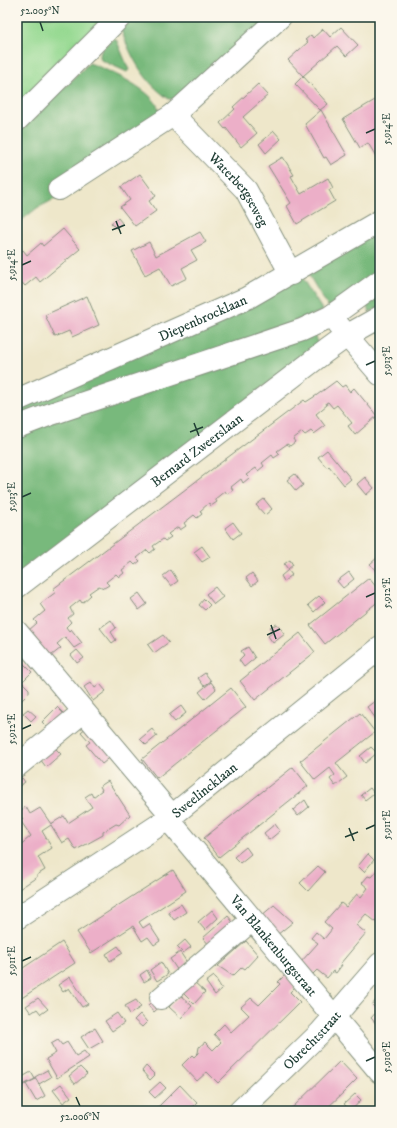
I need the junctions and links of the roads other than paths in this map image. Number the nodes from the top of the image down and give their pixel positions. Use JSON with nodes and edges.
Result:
{"nodes":[{"id":1,"x":120,"y":17,"type":"edge"},
{"id":2,"x":280,"y":17,"type":"edge"},
{"id":3,"x":173,"y":115,"type":"junction"},
{"id":4,"x":17,"y":120,"type":"edge"},
{"id":5,"x":58,"y":189,"type":"dead end"},
{"id":6,"x":380,"y":221,"type":"edge"},
{"id":7,"x":291,"y":274,"type":"junction"},
{"id":8,"x":380,"y":281,"type":"edge"},
{"id":9,"x":330,"y":317,"type":"junction"},
{"id":10,"x":380,"y":317,"type":"edge"},
{"id":11,"x":348,"y":335,"type":"junction"},
{"id":12,"x":380,"y":374,"type":"edge"},
{"id":13,"x":17,"y":400,"type":"edge"},
{"id":14,"x":17,"y":427,"type":"edge"},
{"id":15,"x":17,"y":587,"type":"edge"},
{"id":16,"x":17,"y":632,"type":"edge"},
{"id":17,"x":380,"y":648,"type":"edge"},
{"id":18,"x":83,"y":712,"type":"junction"},
{"id":19,"x":17,"y":766,"type":"edge"},
{"id":20,"x":170,"y":818,"type":"junction"},
{"id":21,"x":17,"y":918,"type":"edge"},
{"id":22,"x":252,"y":920,"type":"junction"},
{"id":23,"x":380,"y":964,"type":"edge"},
{"id":24,"x":162,"y":998,"type":"dead end"},
{"id":25,"x":335,"y":1018,"type":"junction"},
{"id":26,"x":380,"y":1072,"type":"edge"},
{"id":27,"x":240,"y":1111,"type":"edge"}],
"edges":[{"from":1,"to":4,"type":"street"},
{"from":2,"to":3,"type":"street"},
{"from":3,"to":5,"type":"street"},
{"from":3,"to":7,"type":"street","name":"Waterbergseweg"},
{"from":6,"to":7,"type":"street","name":"Diepenbrocklaan"},
{"from":7,"to":13,"type":"street","name":"Diepenbrocklaan"},
{"from":8,"to":9,"type":"street"},
{"from":9,"to":11,"type":"street"},
{"from":9,"to":14,"type":"street"},
{"from":10,"to":11,"type":"street","name":"Bernard Zweerslaan"},
{"from":11,"to":12,"type":"street"},
{"from":11,"to":15,"type":"street","name":"Bernard Zweerslaan"},
{"from":16,"to":18,"type":"street","name":"Van Blankenburgstraat"},
{"from":17,"to":20,"type":"street","name":"Sweelincklaan"},
{"from":18,"to":19,"type":"street"},
{"from":18,"to":20,"type":"street","name":"Van Blankenburgstraat"},
{"from":20,"to":21,"type":"street","name":"Sweelincklaan"},
{"from":20,"to":22,"type":"street","name":"Van Blankenburgstraat"},
{"from":22,"to":24,"type":"street"},
{"from":22,"to":25,"type":"street","name":"Van Blankenburgstraat"},
{"from":23,"to":25,"type":"street","name":"Obrechtstraat"},
{"from":25,"to":26,"type":"street","name":"Van Blankenburgstraat"},
{"from":25,"to":27,"type":"street","name":"Obrechtstraat"}]}
